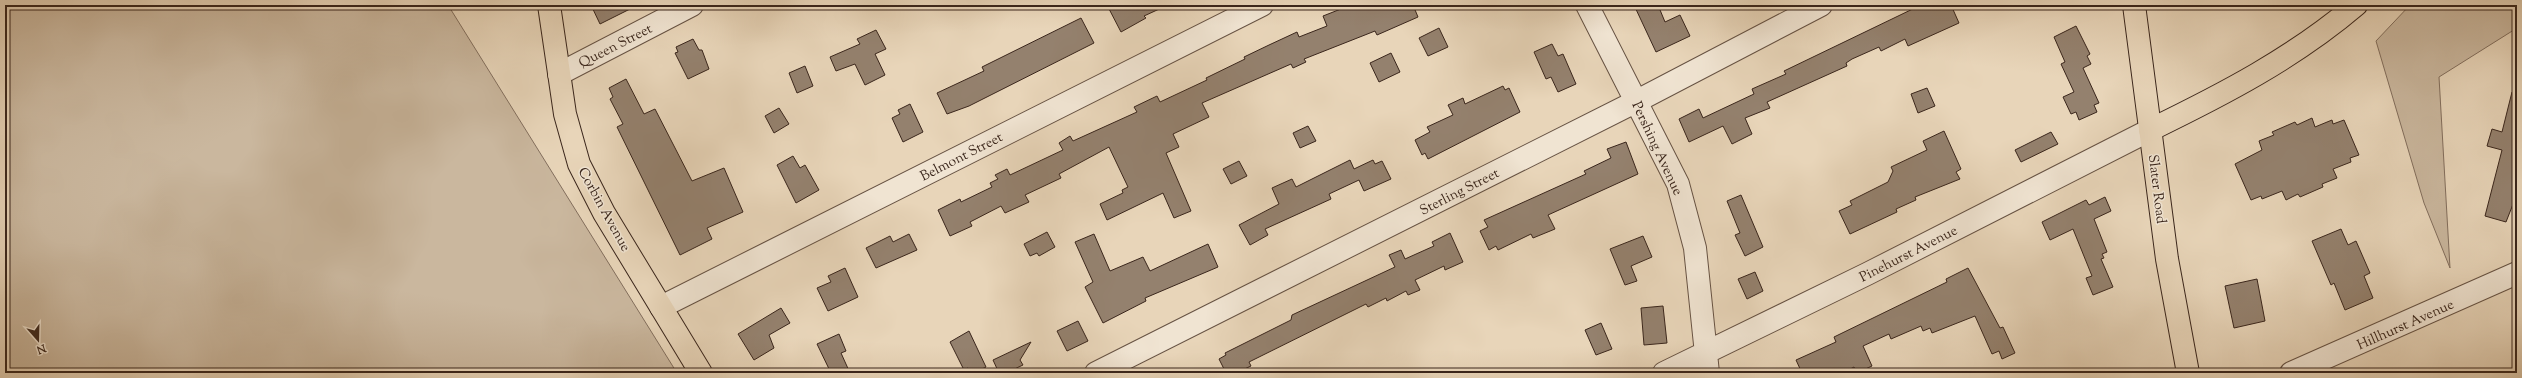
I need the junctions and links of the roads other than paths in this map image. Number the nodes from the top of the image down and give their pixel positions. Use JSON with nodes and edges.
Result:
{"nodes":[{"id":1,"x":548,"y":5,"type":"edge"},
{"id":2,"x":692,"y":5,"type":"edge"},
{"id":3,"x":1262,"y":5,"type":"edge"},
{"id":4,"x":1587,"y":5,"type":"edge"},
{"id":5,"x":1821,"y":5,"type":"edge"},
{"id":6,"x":2134,"y":5,"type":"edge"},
{"id":7,"x":2356,"y":5,"type":"edge"},
{"id":8,"x":559,"y":74,"type":"junction"},
{"id":9,"x":1637,"y":101,"type":"junction"},
{"id":10,"x":2150,"y":130,"type":"junction"},
{"id":11,"x":2517,"y":273,"type":"edge"},
{"id":12,"x":661,"y":306,"type":"junction"},
{"id":13,"x":1705,"y":352,"type":"junction"},
{"id":14,"x":701,"y":373,"type":"edge"},
{"id":15,"x":1096,"y":373,"type":"edge"},
{"id":16,"x":1664,"y":373,"type":"edge"},
{"id":17,"x":1708,"y":373,"type":"edge"},
{"id":18,"x":2188,"y":373,"type":"edge"},
{"id":19,"x":2291,"y":373,"type":"edge"}],
"edges":[{"from":1,"to":8,"type":"main road","name":"Corbin Avenue"},
{"from":2,"to":8,"type":"street","name":"Queen Street"},
{"from":3,"to":12,"type":"street","name":"Belmont Street"},
{"from":4,"to":9,"type":"street","name":"Pershing Avenue"},
{"from":5,"to":9,"type":"street","name":"Sterling Street"},
{"from":6,"to":10,"type":"main road","name":"Slater Road"},
{"from":7,"to":10,"type":"main road"},
{"from":8,"to":12,"type":"main road","name":"Corbin Avenue"},
{"from":9,"to":13,"type":"street","name":"Pershing Avenue"},
{"from":9,"to":15,"type":"street","name":"Sterling Street"},
{"from":10,"to":13,"type":"street","name":"Pinehurst Avenue"},
{"from":10,"to":18,"type":"main road","name":"Slater Road"},
{"from":11,"to":19,"type":"street","name":"Hillhurst Avenue"},
{"from":12,"to":14,"type":"main road","name":"Corbin Avenue"},
{"from":13,"to":16,"type":"street","name":"Pinehurst Avenue"},
{"from":13,"to":17,"type":"street","name":"Pershing Avenue"}]}
